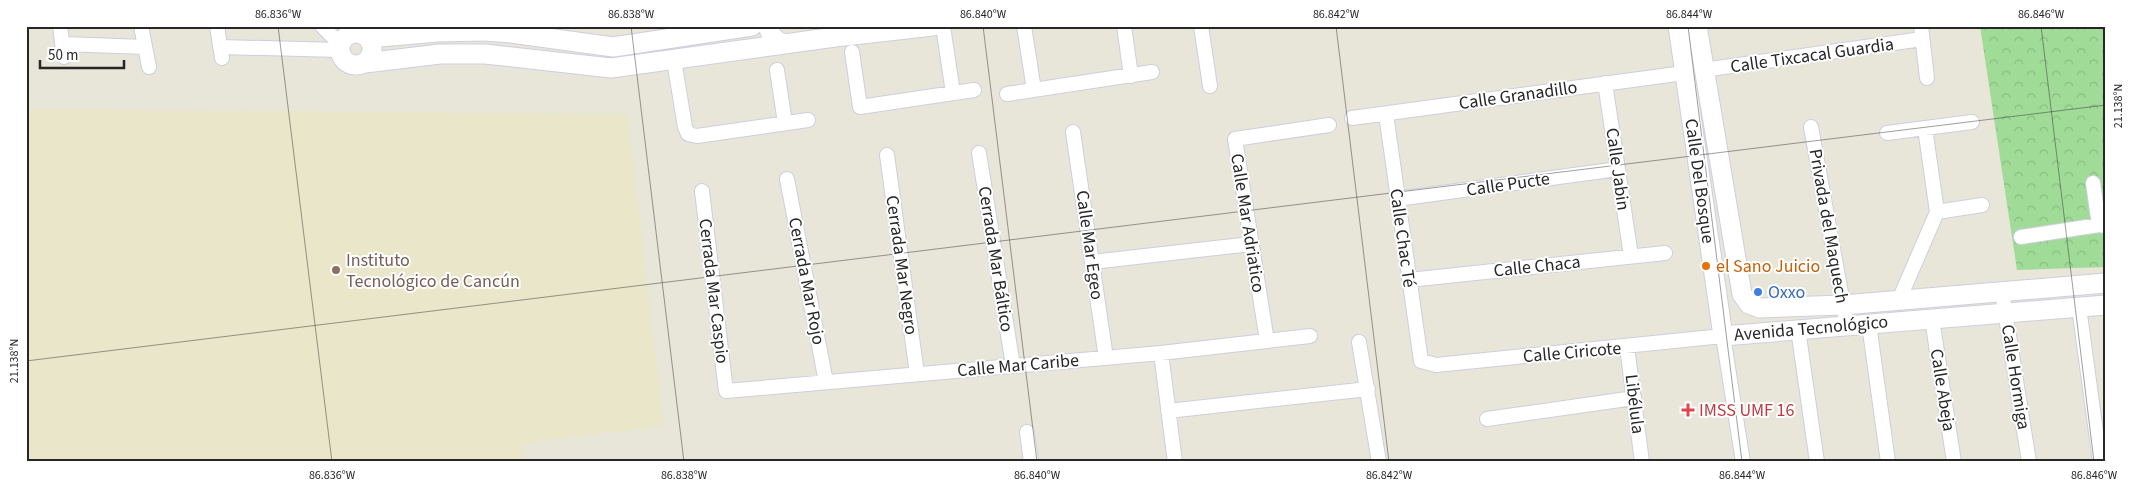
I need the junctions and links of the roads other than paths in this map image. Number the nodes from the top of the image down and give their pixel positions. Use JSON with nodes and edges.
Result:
{"nodes":[{"id":1,"x":60,"y":26,"type":"edge"},
{"id":2,"x":141,"y":26,"type":"edge"},
{"id":3,"x":217,"y":26,"type":"edge"},
{"id":4,"x":322,"y":26,"type":"edge"},
{"id":5,"x":752,"y":26,"type":"edge"},
{"id":6,"x":769,"y":26,"type":"edge"},
{"id":7,"x":933,"y":26,"type":"edge"},
{"id":8,"x":943,"y":26,"type":"edge"},
{"id":9,"x":1024,"y":26,"type":"edge"},
{"id":10,"x":1124,"y":26,"type":"edge"},
{"id":11,"x":1201,"y":26,"type":"edge"},
{"id":12,"x":1678,"y":26,"type":"edge"},
{"id":13,"x":1697,"y":26,"type":"edge"},
{"id":14,"x":438,"y":32,"type":"junction"},
{"id":15,"x":841,"y":32,"type":"edge"},
{"id":16,"x":1921,"y":33,"type":"edge"},
{"id":17,"x":368,"y":38,"type":"junction"},
{"id":18,"x":341,"y":39,"type":"edge"},
{"id":19,"x":784,"y":44,"type":"junction"},
{"id":20,"x":145,"y":47,"type":"junction"},
{"id":21,"x":852,"y":52,"type":"dead end"},
{"id":22,"x":440,"y":54,"type":"junction"},
{"id":23,"x":674,"y":60,"type":"junction"},
{"id":24,"x":365,"y":63,"type":"junction"},
{"id":25,"x":148,"y":68,"type":"dead end"},
{"id":26,"x":777,"y":70,"type":"dead end"},
{"id":27,"x":1703,"y":70,"type":"junction"},
{"id":28,"x":1152,"y":72,"type":"dead end"},
{"id":29,"x":1684,"y":73,"type":"junction"},
{"id":30,"x":1131,"y":76,"type":"junction"},
{"id":31,"x":1927,"y":78,"type":"dead end"},
{"id":32,"x":1605,"y":82,"type":"junction"},
{"id":33,"x":1210,"y":86,"type":"dead end"},
{"id":34,"x":974,"y":90,"type":"dead end"},
{"id":35,"x":1034,"y":90,"type":"junction"},
{"id":36,"x":953,"y":93,"type":"junction"},
{"id":37,"x":1007,"y":94,"type":"dead end"},
{"id":38,"x":1386,"y":114,"type":"junction"},
{"id":39,"x":1352,"y":118,"type":"dead end"},
{"id":40,"x":808,"y":120,"type":"dead end"},
{"id":41,"x":1972,"y":122,"type":"dead end"},
{"id":42,"x":785,"y":124,"type":"junction"},
{"id":43,"x":1329,"y":125,"type":"dead end"},
{"id":44,"x":1811,"y":127,"type":"dead end"},
{"id":45,"x":1925,"y":128,"type":"junction"},
{"id":46,"x":1073,"y":132,"type":"dead end"},
{"id":47,"x":1887,"y":133,"type":"dead end"},
{"id":48,"x":979,"y":153,"type":"dead end"},
{"id":49,"x":886,"y":155,"type":"dead end"},
{"id":50,"x":1618,"y":169,"type":"junction"},
{"id":51,"x":787,"y":179,"type":"dead end"},
{"id":52,"x":2093,"y":183,"type":"dead end"},
{"id":53,"x":702,"y":191,"type":"dead end"},
{"id":54,"x":1397,"y":199,"type":"junction"},
{"id":55,"x":1982,"y":205,"type":"dead end"},
{"id":56,"x":1938,"y":212,"type":"junction"},
{"id":57,"x":2103,"y":226,"type":"edge"},
{"id":58,"x":2021,"y":237,"type":"dead end"},
{"id":59,"x":1251,"y":244,"type":"junction"},
{"id":60,"x":1665,"y":253,"type":"dead end"},
{"id":61,"x":1630,"y":256,"type":"junction"},
{"id":62,"x":1092,"y":262,"type":"junction"},
{"id":63,"x":1409,"y":280,"type":"junction"},
{"id":64,"x":2106,"y":283,"type":"edge"},
{"id":65,"x":2002,"y":292,"type":"junction"},
{"id":66,"x":1742,"y":294,"type":"junction"},
{"id":67,"x":1899,"y":300,"type":"junction"},
{"id":68,"x":2106,"y":304,"type":"edge"},
{"id":69,"x":1843,"y":305,"type":"junction"},
{"id":70,"x":2079,"y":307,"type":"junction"},
{"id":71,"x":2006,"y":313,"type":"junction"},
{"id":72,"x":1932,"y":319,"type":"junction"},
{"id":73,"x":1869,"y":324,"type":"junction"},
{"id":74,"x":1847,"y":326,"type":"junction"},
{"id":75,"x":1798,"y":330,"type":"junction"},
{"id":76,"x":1310,"y":336,"type":"dead end"},
{"id":77,"x":1723,"y":336,"type":"junction"},
{"id":78,"x":1267,"y":341,"type":"junction"},
{"id":79,"x":1359,"y":342,"type":"dead end"},
{"id":80,"x":1628,"y":347,"type":"junction"},
{"id":81,"x":1161,"y":353,"type":"junction"},
{"id":82,"x":1106,"y":358,"type":"junction"},
{"id":83,"x":1421,"y":361,"type":"joint"},
{"id":84,"x":1013,"y":366,"type":"junction"},
{"id":85,"x":917,"y":374,"type":"junction"},
{"id":86,"x":826,"y":382,"type":"junction"},
{"id":87,"x":1368,"y":388,"type":"junction"},
{"id":88,"x":726,"y":391,"type":"joint"},
{"id":89,"x":1634,"y":398,"type":"junction"},
{"id":90,"x":1168,"y":411,"type":"junction"},
{"id":91,"x":1487,"y":419,"type":"dead end"},
{"id":92,"x":1027,"y":432,"type":"dead end"},
{"id":93,"x":1031,"y":462,"type":"edge"},
{"id":94,"x":1174,"y":462,"type":"edge"},
{"id":95,"x":1379,"y":462,"type":"edge"},
{"id":96,"x":1642,"y":462,"type":"edge"},
{"id":97,"x":1743,"y":462,"type":"edge"},
{"id":98,"x":1817,"y":462,"type":"edge"},
{"id":99,"x":1888,"y":462,"type":"edge"},
{"id":100,"x":1954,"y":462,"type":"edge"},
{"id":101,"x":2028,"y":462,"type":"edge"},
{"id":102,"x":2100,"y":462,"type":"edge"}],
"edges":[{"from":1,"to":20,"type":"street"},
{"from":2,"to":20,"type":"street"},
{"from":3,"to":18,"type":"street"},
{"from":4,"to":18,"type":"street"},
{"from":5,"to":14,"type":"street"},
{"from":6,"to":19,"type":"street"},
{"from":7,"to":15,"type":"street"},
{"from":8,"to":36,"type":"street"},
{"from":9,"to":35,"type":"street"},
{"from":10,"to":30,"type":"street"},
{"from":11,"to":33,"type":"street"},
{"from":12,"to":29,"type":"street","name":"Calle Del Bosque"},
{"from":13,"to":27,"type":"street","name":"Calle Del Bosque"},
{"from":14,"to":17,"type":"street"},
{"from":14,"to":22,"type":"street"},
{"from":15,"to":19,"type":"street"},
{"from":16,"to":27,"type":"street","name":"Calle Tixcacal Guardia"},
{"from":16,"to":31,"type":"street"},
{"from":17,"to":18,"type":"street"},
{"from":17,"to":24,"type":"street"},
{"from":18,"to":24,"type":"street"},
{"from":19,"to":23,"type":"street"},
{"from":20,"to":25,"type":"street"},
{"from":21,"to":36,"type":"street"},
{"from":22,"to":23,"type":"street"},
{"from":22,"to":24,"type":"street"},
{"from":23,"to":42,"type":"street"},
{"from":26,"to":42,"type":"street"},
{"from":27,"to":66,"type":"street","name":"Calle Del Bosque"},
{"from":28,"to":30,"type":"street"},
{"from":29,"to":32,"type":"street","name":"Calle Granadillo"},
{"from":29,"to":77,"type":"street","name":"Calle Del Bosque"},
{"from":30,"to":35,"type":"street"},
{"from":32,"to":38,"type":"street","name":"Calle Granadillo"},
{"from":32,"to":50,"type":"street","name":"Calle Jabin"},
{"from":34,"to":36,"type":"street"},
{"from":35,"to":37,"type":"street"},
{"from":38,"to":39,"type":"street","name":"Calle Granadillo"},
{"from":38,"to":54,"type":"street","name":"Calle Chac Té"},
{"from":40,"to":42,"type":"street"},
{"from":41,"to":45,"type":"street"},
{"from":43,"to":59,"type":"street","name":"Calle Mar Adriatico"},
{"from":44,"to":69,"type":"street","name":"Privada del Maquech"},
{"from":45,"to":47,"type":"street"},
{"from":45,"to":56,"type":"street"},
{"from":46,"to":62,"type":"street","name":"Calle Mar Egeo"},
{"from":48,"to":84,"type":"street","name":"Cerrada Mar Báltico"},
{"from":49,"to":85,"type":"street","name":"Cerrada Mar Negro"},
{"from":50,"to":54,"type":"street","name":"Calle Pucte"},
{"from":50,"to":61,"type":"street","name":"Calle Jabin"},
{"from":51,"to":86,"type":"street","name":"Cerrada Mar Rojo"},
{"from":52,"to":57,"type":"street"},
{"from":53,"to":88,"type":"street","name":"Cerrada Mar Caspio"},
{"from":54,"to":63,"type":"street","name":"Calle Chac Té"},
{"from":55,"to":56,"type":"street"},
{"from":56,"to":67,"type":"street"},
{"from":57,"to":58,"type":"street"},
{"from":59,"to":62,"type":"street"},
{"from":59,"to":78,"type":"street","name":"Calle Mar Adriatico"},
{"from":60,"to":61,"type":"street","name":"Calle Chaca"},
{"from":61,"to":63,"type":"street","name":"Calle Chaca"},
{"from":62,"to":82,"type":"street","name":"Calle Mar Egeo"},
{"from":63,"to":83,"type":"street","name":"Calle Chac Té"},
{"from":64,"to":65,"type":"street","name":"Avenida Tecnológico"},
{"from":65,"to":67,"type":"street","name":"Avenida Tecnológico"},
{"from":65,"to":71,"type":"street","name":"Calle Hormiga"},
{"from":66,"to":69,"type":"street","name":"Avenida Tecnológico"},
{"from":66,"to":77,"type":"street","name":"Avenida Tecnológico"},
{"from":67,"to":69,"type":"street","name":"Avenida Tecnológico"},
{"from":68,"to":70,"type":"street","name":"Avenida Tecnológico"},
{"from":69,"to":74,"type":"street","name":"Privada del Maquech"},
{"from":70,"to":71,"type":"street","name":"Avenida Tecnológico"},
{"from":70,"to":102,"type":"street"},
{"from":71,"to":72,"type":"street","name":"Avenida Tecnológico"},
{"from":71,"to":101,"type":"street","name":"Calle Hormiga"},
{"from":72,"to":73,"type":"street","name":"Avenida Tecnológico"},
{"from":72,"to":100,"type":"street","name":"Calle Abeja"},
{"from":73,"to":74,"type":"street","name":"Avenida Tecnológico"},
{"from":73,"to":99,"type":"street"},
{"from":74,"to":75,"type":"street","name":"Avenida Tecnológico"},
{"from":75,"to":77,"type":"street","name":"Avenida Tecnológico"},
{"from":75,"to":98,"type":"street"},
{"from":76,"to":78,"type":"street","name":"Calle Mar Caribe"},
{"from":77,"to":80,"type":"street","name":"Calle Ciricote"},
{"from":77,"to":97,"type":"street"},
{"from":78,"to":81,"type":"street","name":"Calle Mar Caribe"},
{"from":79,"to":87,"type":"street"},
{"from":80,"to":83,"type":"street","name":"Calle Ciricote"},
{"from":80,"to":89,"type":"street","name":"Libélula"},
{"from":81,"to":82,"type":"street","name":"Calle Mar Caribe"},
{"from":81,"to":90,"type":"street"},
{"from":82,"to":84,"type":"street","name":"Calle Mar Caribe"},
{"from":84,"to":85,"type":"street","name":"Calle Mar Caribe"},
{"from":85,"to":86,"type":"street","name":"Calle Mar Caribe"},
{"from":86,"to":88,"type":"street","name":"Calle Mar Caribe"},
{"from":87,"to":90,"type":"street"},
{"from":87,"to":95,"type":"street"},
{"from":89,"to":91,"type":"street"},
{"from":89,"to":96,"type":"street","name":"Libélula"},
{"from":90,"to":94,"type":"street"},
{"from":92,"to":93,"type":"street"}]}
